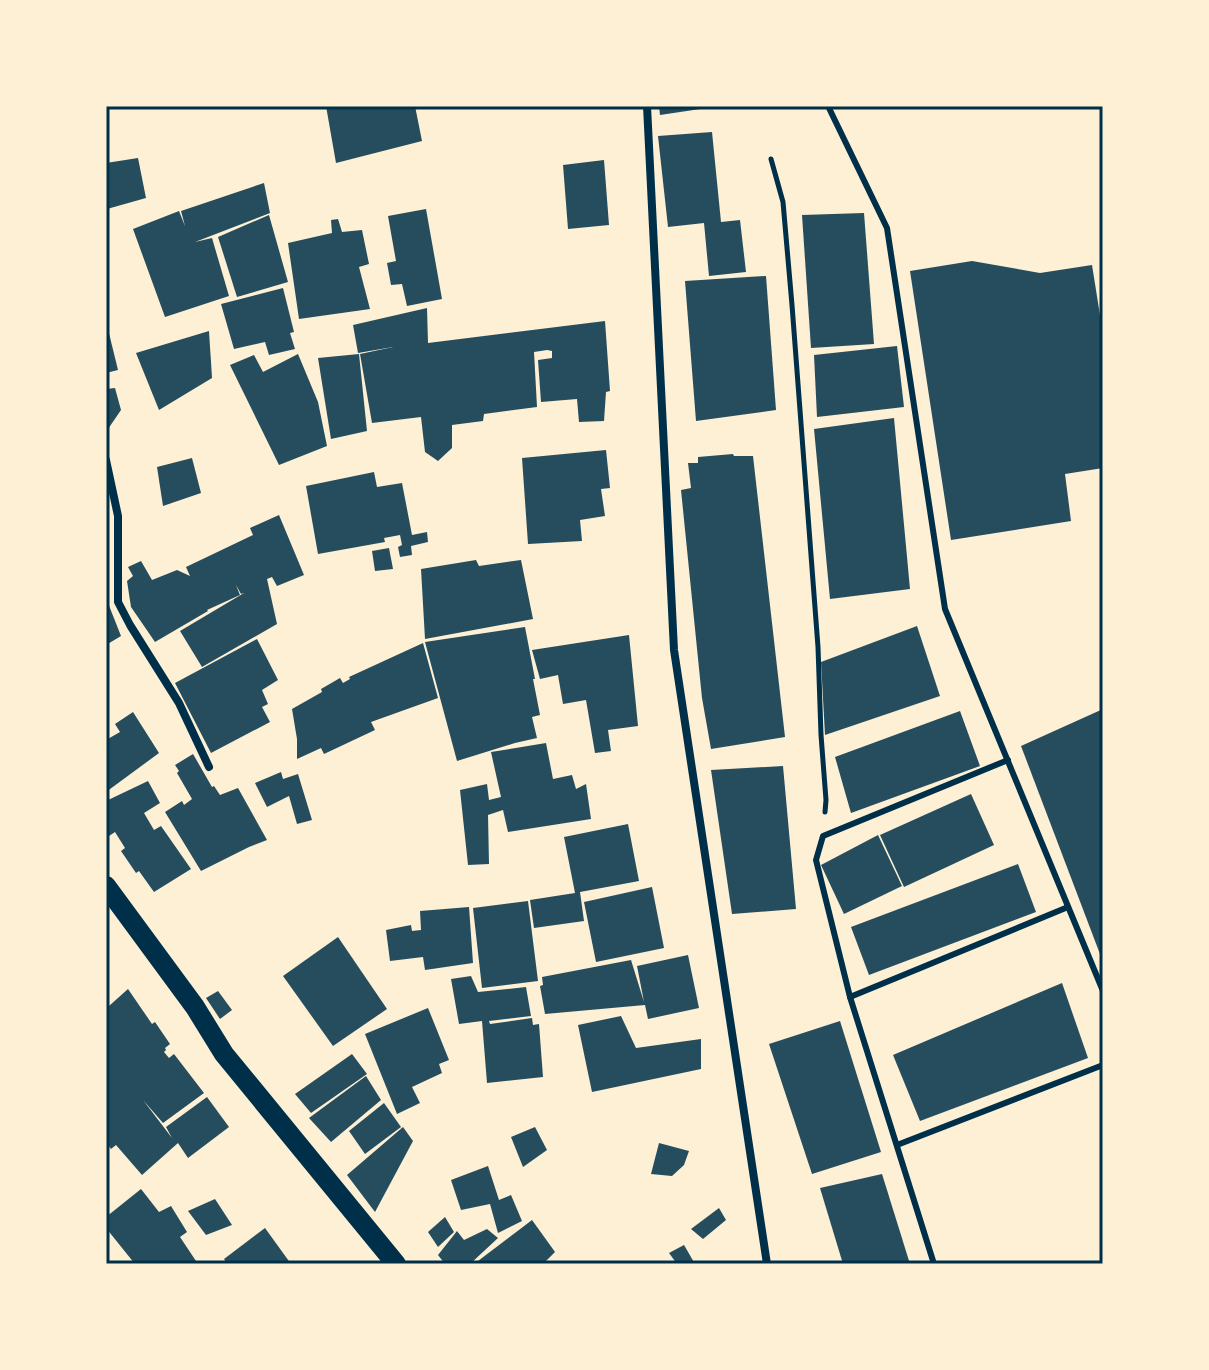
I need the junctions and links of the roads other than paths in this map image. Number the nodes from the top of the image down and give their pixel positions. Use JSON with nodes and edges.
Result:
{"nodes":[{"id":1,"x":647,"y":106,"type":"edge"},
{"id":2,"x":828,"y":106,"type":"edge"},
{"id":3,"x":106,"y":460,"type":"edge"},
{"id":4,"x":1008,"y":760,"type":"junction"},
{"id":5,"x":209,"y":767,"type":"dead end"},
{"id":6,"x":106,"y":886,"type":"edge"},
{"id":7,"x":1068,"y":907,"type":"junction"},
{"id":8,"x":1103,"y":991,"type":"edge"},
{"id":9,"x":850,"y":997,"type":"junction"},
{"id":10,"x":1103,"y":1065,"type":"edge"},
{"id":11,"x":897,"y":1145,"type":"junction"},
{"id":12,"x":396,"y":1264,"type":"edge"},
{"id":13,"x":767,"y":1264,"type":"edge"},
{"id":14,"x":934,"y":1264,"type":"edge"}],
"edges":[{"from":1,"to":13,"type":"street"},
{"from":2,"to":4,"type":"lane"},
{"from":3,"to":5,"type":"street"},
{"from":4,"to":7,"type":"lane"},
{"from":4,"to":9,"type":"lane"},
{"from":6,"to":12,"type":"main road"},
{"from":7,"to":8,"type":"lane"},
{"from":7,"to":9,"type":"lane"},
{"from":9,"to":11,"type":"lane"},
{"from":10,"to":11,"type":"lane"},
{"from":11,"to":14,"type":"lane"}]}
